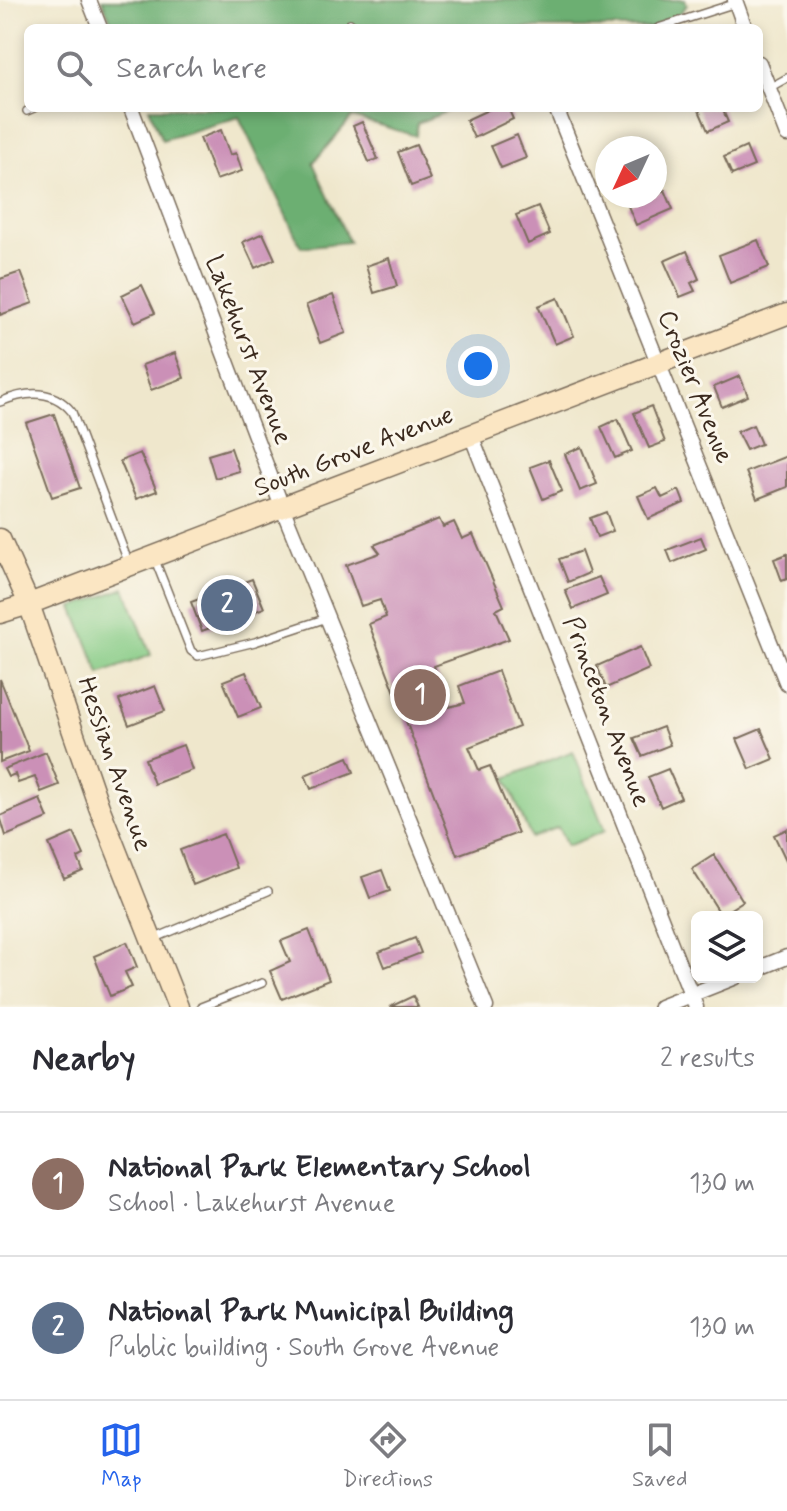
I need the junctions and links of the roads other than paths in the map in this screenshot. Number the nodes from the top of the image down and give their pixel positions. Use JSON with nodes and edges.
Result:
{"nodes":[{"id":1,"x":89,"y":0,"type":"edge"},
{"id":2,"x":735,"y":2,"type":"edge"},
{"id":3,"x":98,"y":24,"type":"edge"},
{"id":4,"x":670,"y":24,"type":"edge"},
{"id":5,"x":743,"y":24,"type":"edge"},
{"id":6,"x":763,"y":73,"type":"edge"},
{"id":7,"x":787,"y":78,"type":"edge"},
{"id":8,"x":769,"y":88,"type":"junction"},
{"id":9,"x":133,"y":112,"type":"edge"},
{"id":10,"x":558,"y":112,"type":"edge"},
{"id":11,"x":787,"y":135,"type":"edge"},
{"id":12,"x":787,"y":314,"type":"edge"},
{"id":13,"x":660,"y":363,"type":"junction"},
{"id":14,"x":0,"y":402,"type":"edge"},
{"id":15,"x":471,"y":435,"type":"junction"},
{"id":16,"x":282,"y":507,"type":"junction"},
{"id":17,"x":0,"y":539,"type":"edge"},
{"id":18,"x":153,"y":557,"type":"junction"},
{"id":19,"x":129,"y":566,"type":"junction"},
{"id":20,"x":29,"y":604,"type":"junction"},
{"id":21,"x":0,"y":613,"type":"edge"},
{"id":22,"x":327,"y":618,"type":"junction"},
{"id":23,"x":787,"y":684,"type":"edge"},
{"id":24,"x":268,"y":891,"type":"dead end"},
{"id":25,"x":151,"y":940,"type":"junction"},
{"id":26,"x":787,"y":957,"type":"edge"},
{"id":27,"x":763,"y":967,"type":"edge"},
{"id":28,"x":262,"y":983,"type":"dead end"},
{"id":29,"x":726,"y":983,"type":"edge"},
{"id":30,"x":694,"y":1001,"type":"edge"},
{"id":31,"x":178,"y":1007,"type":"edge"},
{"id":32,"x":201,"y":1007,"type":"edge"},
{"id":33,"x":486,"y":1007,"type":"edge"},
{"id":34,"x":660,"y":1007,"type":"edge"}],
"edges":[{"from":1,"to":3,"type":"street"},
{"from":2,"to":4,"type":"lane"},
{"from":2,"to":5,"type":"street"},
{"from":6,"to":8,"type":"street"},
{"from":7,"to":8,"type":"lane"},
{"from":8,"to":11,"type":"street"},
{"from":9,"to":16,"type":"street","name":"Lakehurst Avenue"},
{"from":10,"to":13,"type":"street","name":"Crozier Avenue"},
{"from":12,"to":13,"type":"main road","name":"South Grove Avenue"},
{"from":13,"to":15,"type":"main road","name":"South Grove Avenue"},
{"from":13,"to":23,"type":"street","name":"Crozier Avenue"},
{"from":14,"to":19,"type":"lane"},
{"from":15,"to":16,"type":"main road","name":"South Grove Avenue"},
{"from":15,"to":30,"type":"street","name":"Princeton Avenue"},
{"from":16,"to":18,"type":"main road","name":"South Grove Avenue"},
{"from":16,"to":22,"type":"street","name":"Lakehurst Avenue"},
{"from":17,"to":20,"type":"main road","name":"Hessian Avenue"},
{"from":18,"to":19,"type":"main road","name":"South Grove Avenue"},
{"from":18,"to":22,"type":"lane"},
{"from":19,"to":20,"type":"main road","name":"South Grove Avenue"},
{"from":20,"to":21,"type":"main road","name":"South Grove Avenue"},
{"from":20,"to":25,"type":"main road","name":"Hessian Avenue"},
{"from":22,"to":33,"type":"street","name":"Lakehurst Avenue"},
{"from":24,"to":25,"type":"lane"},
{"from":25,"to":31,"type":"main road","name":"Hessian Avenue"},
{"from":26,"to":27,"type":"street"},
{"from":28,"to":32,"type":"lane"},
{"from":29,"to":30,"type":"street"},
{"from":30,"to":34,"type":"street"}]}
